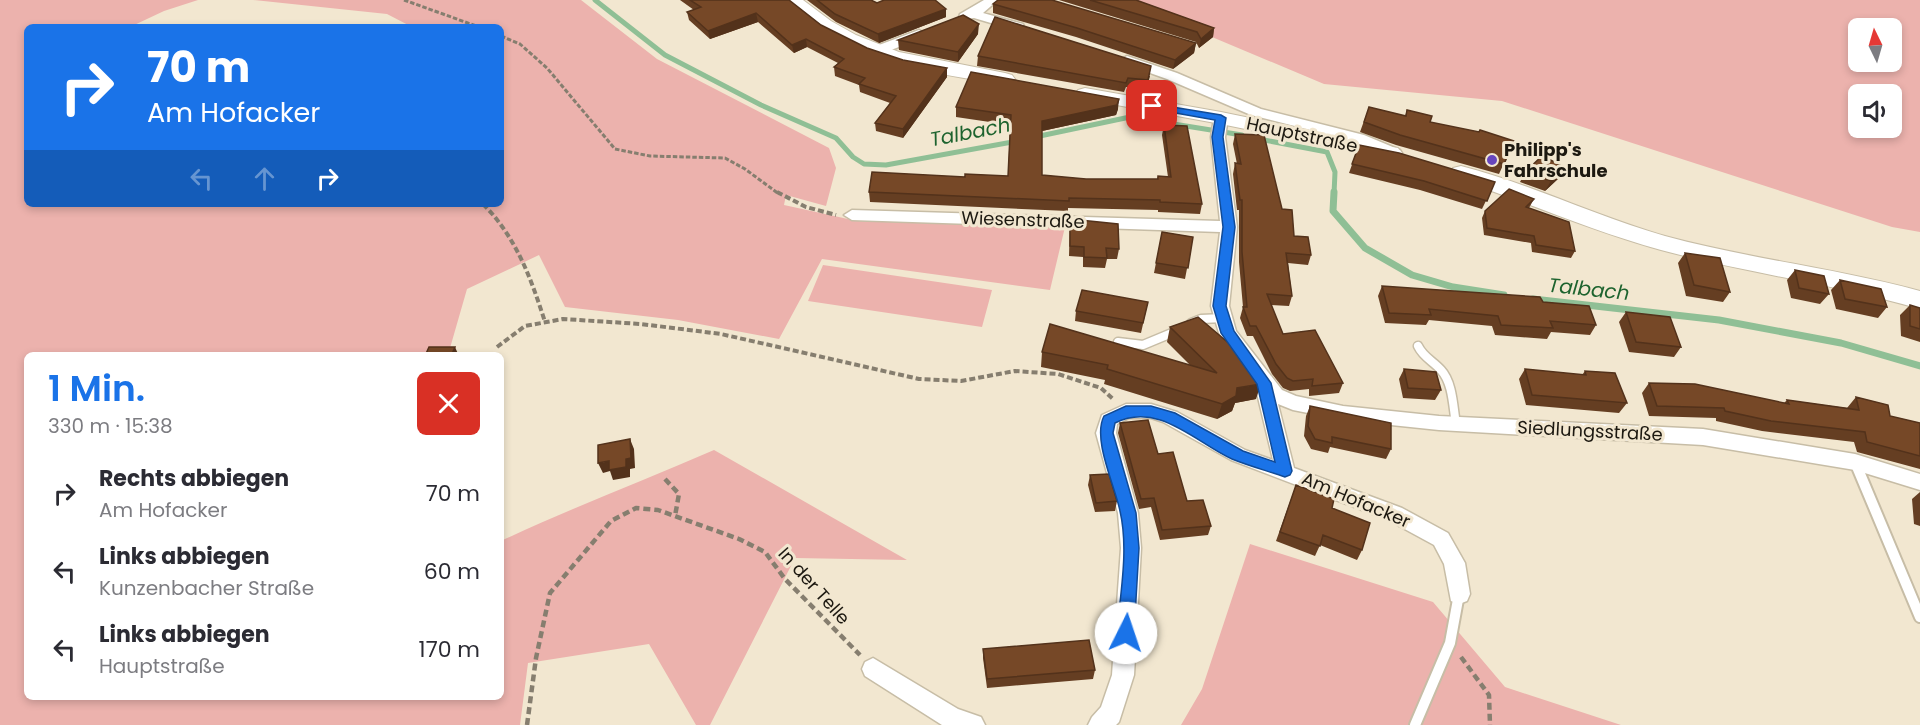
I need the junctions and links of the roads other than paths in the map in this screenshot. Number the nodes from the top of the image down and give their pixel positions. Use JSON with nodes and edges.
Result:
{"nodes":[{"id":1,"x":792,"y":0,"type":"edge"},
{"id":2,"x":992,"y":0,"type":"edge"},
{"id":3,"x":973,"y":14,"type":"junction"},
{"id":4,"x":952,"y":22,"type":"edge"},
{"id":5,"x":1027,"y":29,"type":"edge"},
{"id":6,"x":931,"y":30,"type":"edge"},
{"id":7,"x":876,"y":51,"type":"junction"},
{"id":8,"x":1116,"y":57,"type":"edge"},
{"id":9,"x":1027,"y":83,"type":"edge"},
{"id":10,"x":1072,"y":92,"type":"edge"},
{"id":11,"x":1219,"y":127,"type":"junction"},
{"id":12,"x":1404,"y":156,"type":"joint"},
{"id":13,"x":1444,"y":168,"type":"edge"},
{"id":14,"x":852,"y":215,"type":"road end"},
{"id":15,"x":1229,"y":227,"type":"junction"},
{"id":16,"x":1920,"y":300,"type":"edge"},
{"id":17,"x":1224,"y":318,"type":"junction"},
{"id":18,"x":1118,"y":342,"type":"edge"},
{"id":19,"x":1418,"y":346,"type":"dead end"},
{"id":20,"x":1264,"y":383,"type":"junction"},
{"id":21,"x":1456,"y":424,"type":"junction"},
{"id":22,"x":1855,"y":462,"type":"junction"},
{"id":23,"x":1285,"y":471,"type":"junction"},
{"id":24,"x":1920,"y":482,"type":"edge"},
{"id":25,"x":1459,"y":594,"type":"joint"},
{"id":26,"x":1920,"y":617,"type":"edge"},
{"id":27,"x":873,"y":669,"type":"road end"},
{"id":28,"x":973,"y":725,"type":"edge"},
{"id":29,"x":1100,"y":725,"type":"edge"},
{"id":30,"x":1415,"y":725,"type":"edge"}],
"edges":[{"from":1,"to":7,"type":"main road"},
{"from":2,"to":3,"type":"street"},
{"from":3,"to":4,"type":"street"},
{"from":3,"to":5,"type":"street"},
{"from":6,"to":7,"type":"street"},
{"from":7,"to":9,"type":"main road"},
{"from":8,"to":12,"type":"street"},
{"from":10,"to":11,"type":"main road","name":"Hauptstraße"},
{"from":11,"to":12,"type":"main road","name":"Hauptstraße"},
{"from":11,"to":15,"type":"street"},
{"from":13,"to":16,"type":"main road"},
{"from":14,"to":15,"type":"street","name":"Wiesenstraße"},
{"from":15,"to":17,"type":"street"},
{"from":17,"to":18,"type":"lane"},
{"from":17,"to":20,"type":"street"},
{"from":19,"to":21,"type":"lane"},
{"from":20,"to":21,"type":"street","name":"Siedlungsstraße"},
{"from":20,"to":23,"type":"street"},
{"from":21,"to":22,"type":"street","name":"Siedlungsstraße"},
{"from":22,"to":24,"type":"street","name":"Siedlungsstraße"},
{"from":22,"to":26,"type":"lane"},
{"from":23,"to":25,"type":"street","name":"Am Hofacker"},
{"from":23,"to":29,"type":"street","name":"Am Hofacker"},
{"from":25,"to":30,"type":"lane"},
{"from":27,"to":28,"type":"street"}]}
